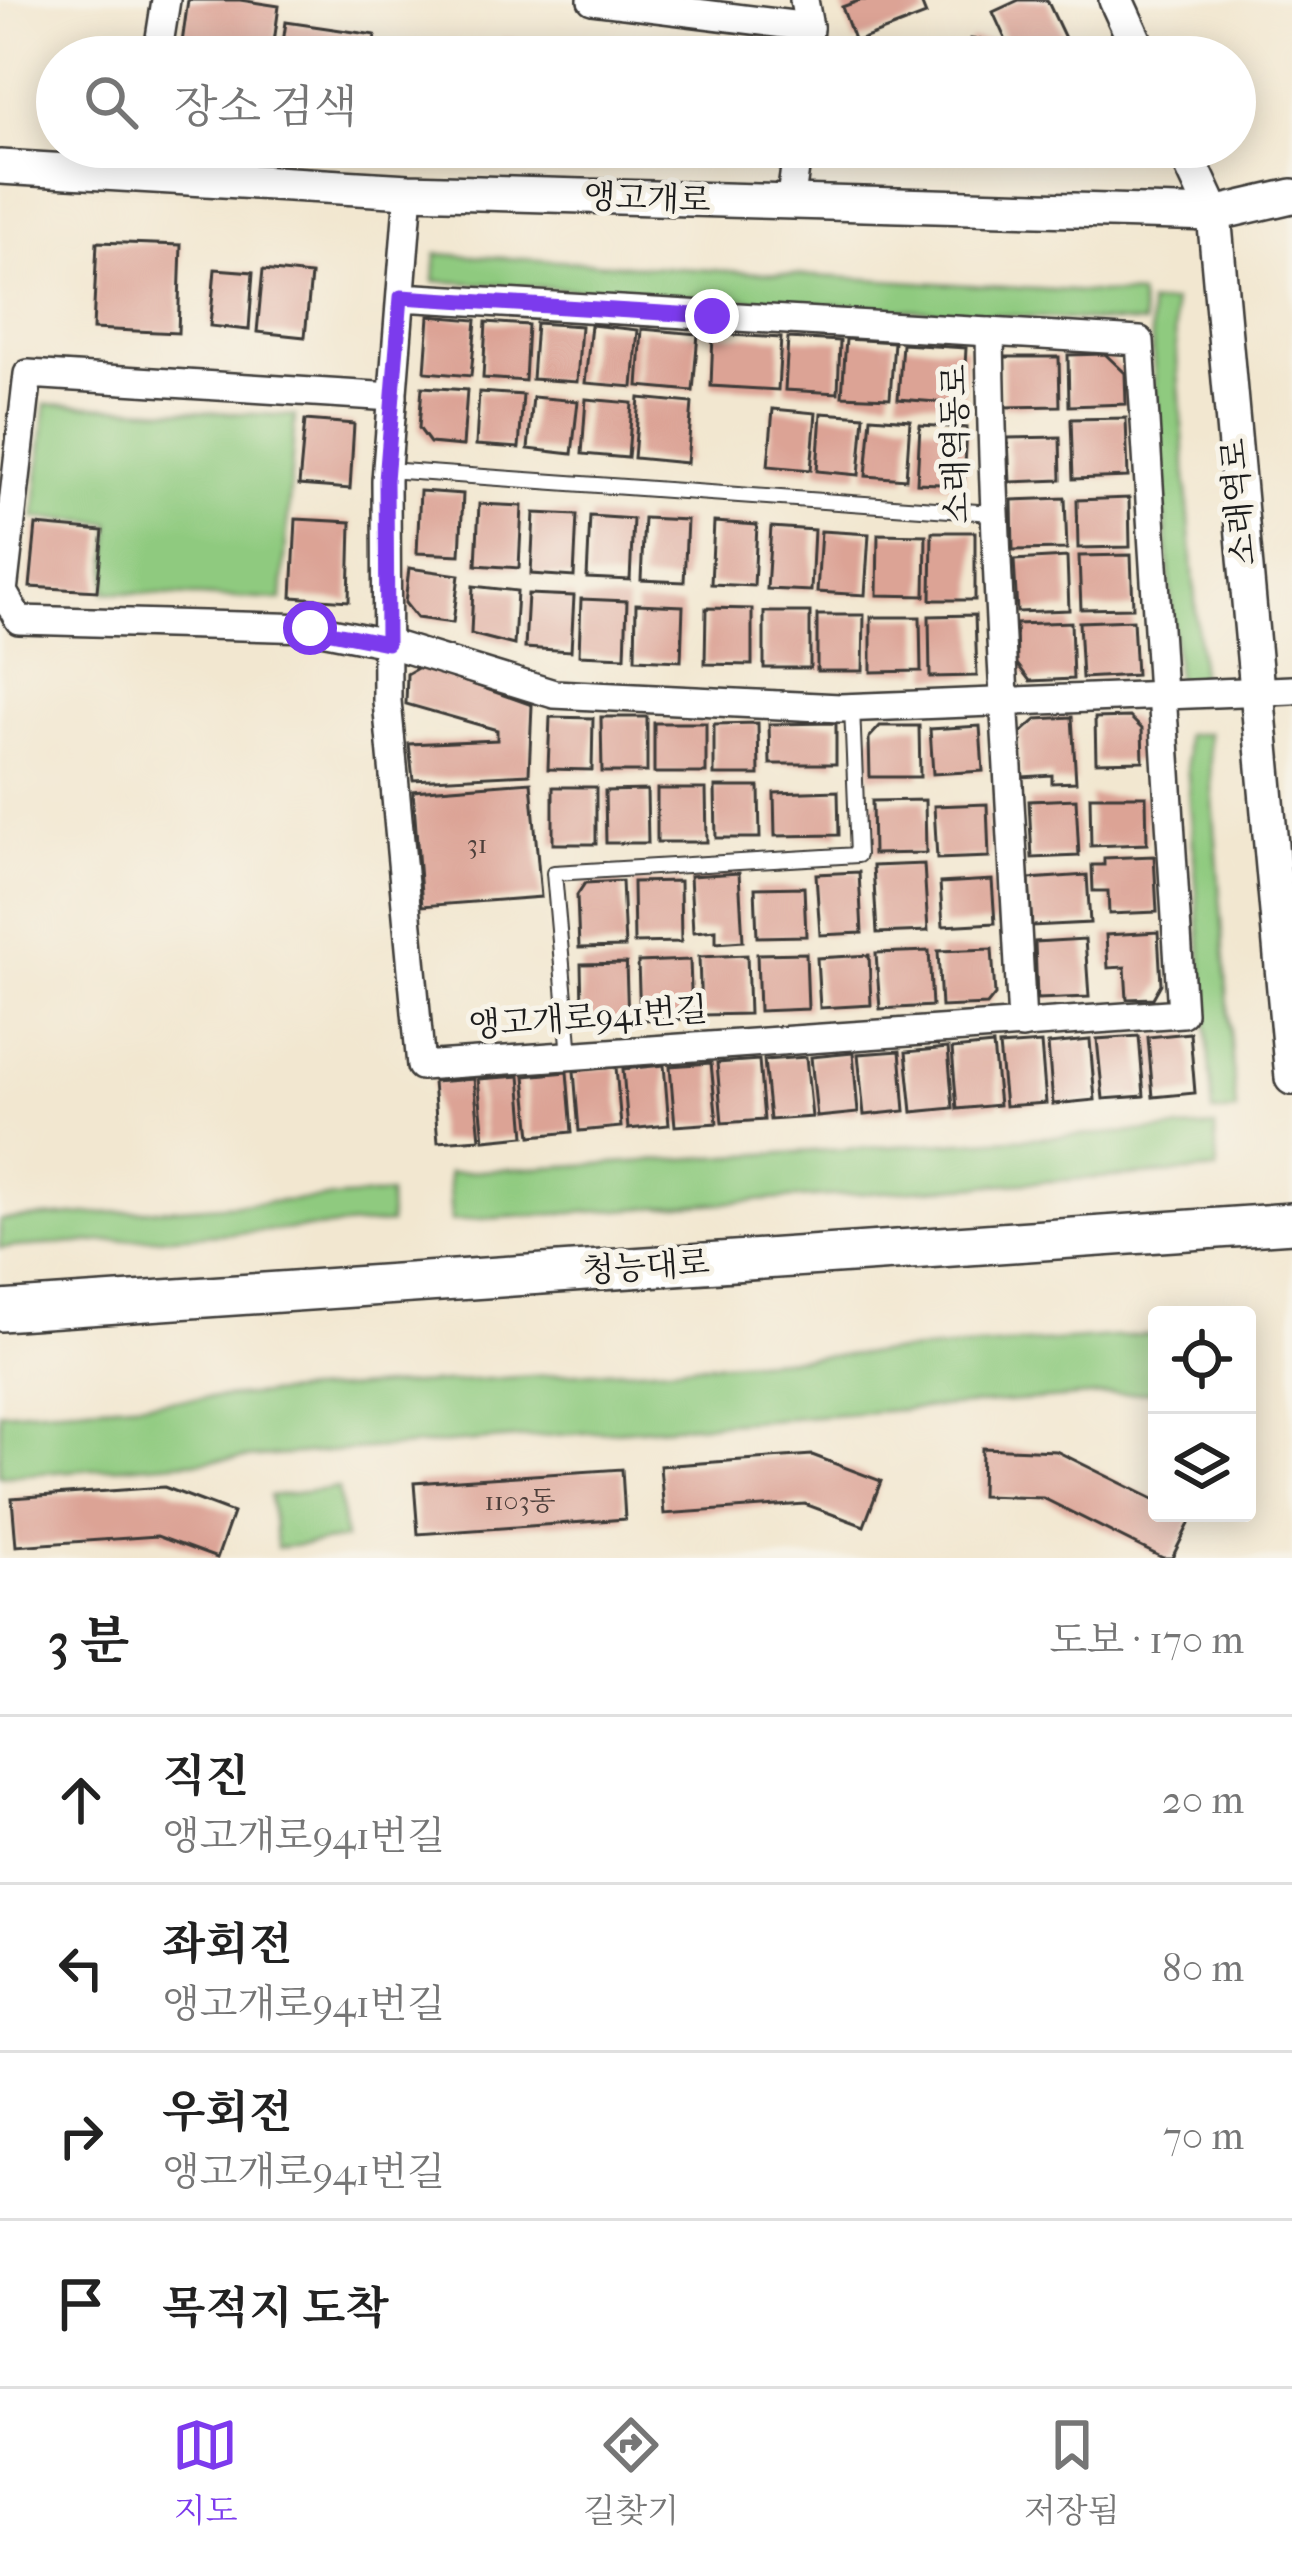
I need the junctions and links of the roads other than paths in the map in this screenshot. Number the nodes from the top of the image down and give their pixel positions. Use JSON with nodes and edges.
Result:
{"nodes":[{"id":1,"x":166,"y":0,"type":"edge"},
{"id":2,"x":592,"y":0,"type":"edge"},
{"id":3,"x":1116,"y":0,"type":"edge"},
{"id":4,"x":807,"y":13,"type":"edge"},
{"id":5,"x":160,"y":36,"type":"edge"},
{"id":6,"x":1132,"y":36,"type":"edge"},
{"id":7,"x":36,"y":165,"type":"edge"},
{"id":8,"x":0,"y":166,"type":"edge"},
{"id":9,"x":197,"y":168,"type":"edge"},
{"id":10,"x":795,"y":168,"type":"edge"},
{"id":11,"x":1193,"y":168,"type":"edge"},
{"id":12,"x":410,"y":191,"type":"junction"},
{"id":13,"x":1292,"y":196,"type":"edge"},
{"id":14,"x":790,"y":204,"type":"junction"},
{"id":15,"x":1214,"y":214,"type":"junction"},
{"id":16,"x":401,"y":297,"type":"junction"},
{"id":17,"x":989,"y":332,"type":"junction"},
{"id":18,"x":393,"y":397,"type":"junction"},
{"id":19,"x":387,"y":470,"type":"junction"},
{"id":20,"x":992,"y":513,"type":"junction"},
{"id":21,"x":387,"y":643,"type":"junction"},
{"id":22,"x":1292,"y":690,"type":"edge"},
{"id":23,"x":1256,"y":692,"type":"junction"},
{"id":24,"x":1162,"y":698,"type":"junction"},
{"id":25,"x":1007,"y":702,"type":"junction"},
{"id":26,"x":852,"y":707,"type":"junction"},
{"id":27,"x":1182,"y":1013,"type":"joint"},
{"id":28,"x":1022,"y":1025,"type":"junction"},
{"id":29,"x":570,"y":1055,"type":"junction"},
{"id":30,"x":1292,"y":1078,"type":"edge"},
{"id":31,"x":1292,"y":1223,"type":"edge"},
{"id":32,"x":0,"y":1311,"type":"edge"}],
"edges":[{"from":1,"to":5,"type":"street"},
{"from":2,"to":4,"type":"street"},
{"from":3,"to":6,"type":"street"},
{"from":7,"to":8,"type":"street","name":"앵고개로"},
{"from":9,"to":12,"type":"street","name":"앵고개로"},
{"from":10,"to":14,"type":"street"},
{"from":11,"to":15,"type":"street","name":"소래역로"},
{"from":12,"to":14,"type":"street","name":"앵고개로"},
{"from":12,"to":16,"type":"street","name":"앵고개로941번길"},
{"from":13,"to":15,"type":"street","name":"앵고개로"},
{"from":14,"to":15,"type":"street","name":"앵고개로"},
{"from":15,"to":23,"type":"street","name":"소래역로"},
{"from":16,"to":17,"type":"street"},
{"from":16,"to":18,"type":"street","name":"앵고개로941번길"},
{"from":17,"to":20,"type":"street","name":"소래역동로"},
{"from":17,"to":24,"type":"street","name":"소래역동로"},
{"from":18,"to":19,"type":"street","name":"앵고개로941번길"},
{"from":18,"to":21,"type":"street"},
{"from":19,"to":20,"type":"lane"},
{"from":19,"to":21,"type":"street","name":"앵고개로941번길"},
{"from":20,"to":25,"type":"street","name":"소래역동로"},
{"from":21,"to":26,"type":"street"},
{"from":21,"to":29,"type":"street","name":"앵고개로941번길"},
{"from":22,"to":23,"type":"street"},
{"from":23,"to":24,"type":"street"},
{"from":23,"to":30,"type":"street","name":"소래역로"},
{"from":24,"to":25,"type":"street"},
{"from":24,"to":27,"type":"street","name":"소래역동로"},
{"from":25,"to":26,"type":"street"},
{"from":25,"to":28,"type":"street","name":"소래역동로"},
{"from":26,"to":29,"type":"lane"},
{"from":27,"to":28,"type":"street","name":"앵고개로941번길"},
{"from":28,"to":29,"type":"street","name":"앵고개로941번길"},
{"from":31,"to":32,"type":"main road","name":"청능대로"}]}
